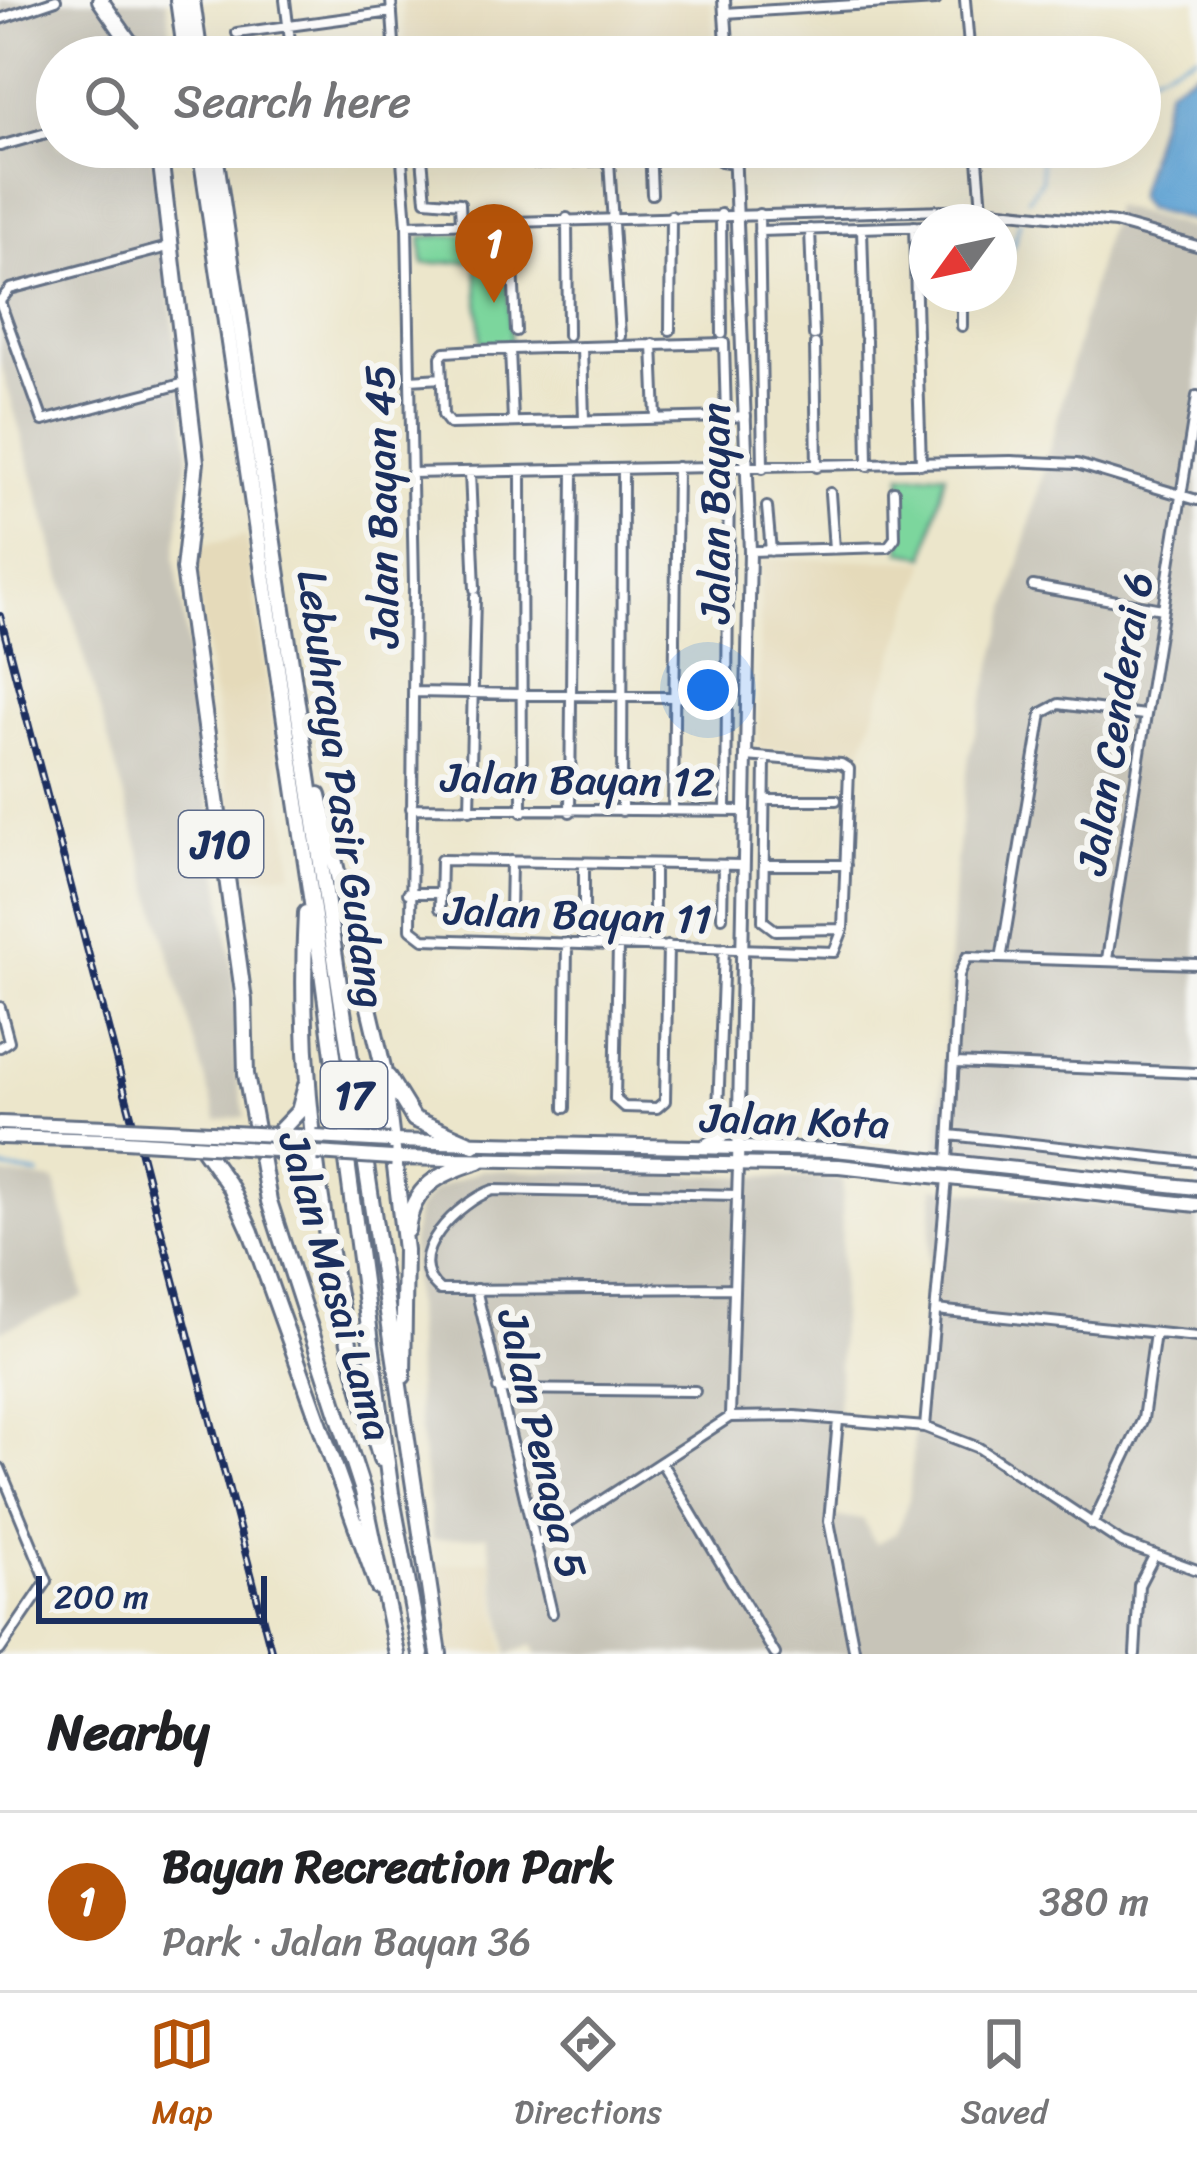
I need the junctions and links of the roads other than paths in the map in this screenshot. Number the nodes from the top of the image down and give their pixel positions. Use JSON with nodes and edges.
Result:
{"nodes":[{"id":1,"x":56,"y":0,"type":"edge"},
{"id":2,"x":100,"y":0,"type":"edge"},
{"id":3,"x":178,"y":0,"type":"edge"},
{"id":4,"x":192,"y":0,"type":"edge"},
{"id":5,"x":285,"y":0,"type":"edge"},
{"id":6,"x":391,"y":0,"type":"edge"},
{"id":7,"x":936,"y":0,"type":"edge"},
{"id":8,"x":965,"y":0,"type":"edge"},
{"id":9,"x":724,"y":6,"type":"edge"},
{"id":10,"x":392,"y":12,"type":"junction"},
{"id":11,"x":0,"y":19,"type":"edge"},
{"id":12,"x":288,"y":25,"type":"junction"},
{"id":13,"x":237,"y":33,"type":"dead end"},
{"id":14,"x":125,"y":36,"type":"edge"},
{"id":15,"x":183,"y":36,"type":"edge"},
{"id":16,"x":197,"y":36,"type":"edge"},
{"id":17,"x":289,"y":36,"type":"edge"},
{"id":18,"x":394,"y":36,"type":"edge"},
{"id":19,"x":726,"y":36,"type":"edge"},
{"id":20,"x":968,"y":36,"type":"edge"},
{"id":21,"x":36,"y":136,"type":"edge"},
{"id":22,"x":0,"y":146,"type":"edge"},
{"id":23,"x":162,"y":168,"type":"edge"},
{"id":24,"x":203,"y":168,"type":"edge"},
{"id":25,"x":217,"y":168,"type":"edge"},
{"id":26,"x":402,"y":168,"type":"edge"},
{"id":27,"x":423,"y":168,"type":"edge"},
{"id":28,"x":609,"y":168,"type":"edge"},
{"id":29,"x":651,"y":168,"type":"edge"},
{"id":30,"x":734,"y":168,"type":"edge"},
{"id":31,"x":978,"y":168,"type":"edge"},
{"id":32,"x":652,"y":194,"type":"dead end"},
{"id":33,"x":982,"y":204,"type":"edge"},
{"id":34,"x":909,"y":211,"type":"edge"},
{"id":35,"x":1017,"y":213,"type":"edge"},
{"id":36,"x":721,"y":214,"type":"junction"},
{"id":37,"x":759,"y":214,"type":"junction"},
{"id":38,"x":738,"y":215,"type":"junction"},
{"id":39,"x":612,"y":216,"type":"junction"},
{"id":40,"x":671,"y":216,"type":"junction"},
{"id":41,"x":566,"y":218,"type":"junction"},
{"id":42,"x":511,"y":220,"type":"junction"},
{"id":43,"x":461,"y":223,"type":"junction"},
{"id":44,"x":407,"y":225,"type":"junction"},
{"id":45,"x":909,"y":226,"type":"edge"},
{"id":46,"x":862,"y":228,"type":"junction"},
{"id":47,"x":810,"y":229,"type":"junction"},
{"id":48,"x":759,"y":231,"type":"junction"},
{"id":49,"x":172,"y":246,"type":"junction"},
{"id":50,"x":1197,"y":246,"type":"edge"},
{"id":51,"x":0,"y":301,"type":"edge"},
{"id":52,"x":916,"y":312,"type":"edge"},
{"id":53,"x":962,"y":312,"type":"edge"},
{"id":54,"x":962,"y":326,"type":"dead end"},
{"id":55,"x":670,"y":330,"type":"dead end"},
{"id":56,"x":516,"y":332,"type":"dead end"},
{"id":57,"x":722,"y":334,"type":"dead end"},
{"id":58,"x":568,"y":335,"type":"dead end"},
{"id":59,"x":620,"y":336,"type":"dead end"},
{"id":60,"x":653,"y":344,"type":"junction"},
{"id":61,"x":582,"y":346,"type":"junction"},
{"id":62,"x":510,"y":349,"type":"junction"},
{"id":63,"x":442,"y":378,"type":"junction"},
{"id":64,"x":410,"y":380,"type":"junction"},
{"id":65,"x":186,"y":383,"type":"junction"},
{"id":66,"x":1197,"y":396,"type":"edge"},
{"id":67,"x":748,"y":416,"type":"junction"},
{"id":68,"x":726,"y":417,"type":"junction"},
{"id":69,"x":656,"y":418,"type":"junction"},
{"id":70,"x":584,"y":419,"type":"junction"},
{"id":71,"x":513,"y":421,"type":"junction"},
{"id":72,"x":921,"y":464,"type":"junction"},
{"id":73,"x":868,"y":466,"type":"junction"},
{"id":74,"x":677,"y":467,"type":"junction"},
{"id":75,"x":817,"y":467,"type":"junction"},
{"id":76,"x":729,"y":468,"type":"junction"},
{"id":77,"x":763,"y":468,"type":"junction"},
{"id":78,"x":623,"y":469,"type":"junction"},
{"id":79,"x":749,"y":469,"type":"junction"},
{"id":80,"x":573,"y":470,"type":"junction"},
{"id":81,"x":521,"y":471,"type":"junction"},
{"id":82,"x":470,"y":472,"type":"junction"},
{"id":83,"x":411,"y":473,"type":"junction"},
{"id":84,"x":894,"y":490,"type":"dead end"},
{"id":85,"x":830,"y":493,"type":"dead end"},
{"id":86,"x":1181,"y":496,"type":"junction"},
{"id":87,"x":1197,"y":500,"type":"edge"},
{"id":88,"x":767,"y":507,"type":"dead end"},
{"id":89,"x":834,"y":550,"type":"junction"},
{"id":90,"x":750,"y":551,"type":"junction"},
{"id":91,"x":771,"y":551,"type":"junction"},
{"id":92,"x":1033,"y":586,"type":"dead end"},
{"id":93,"x":1162,"y":609,"type":"junction"},
{"id":94,"x":413,"y":692,"type":"junction"},
{"id":95,"x":472,"y":693,"type":"junction"},
{"id":96,"x":522,"y":694,"type":"junction"},
{"id":97,"x":574,"y":695,"type":"junction"},
{"id":98,"x":625,"y":696,"type":"junction"},
{"id":99,"x":675,"y":697,"type":"junction"},
{"id":100,"x":728,"y":698,"type":"junction"},
{"id":101,"x":1144,"y":715,"type":"junction"},
{"id":102,"x":305,"y":748,"type":"junction"},
{"id":103,"x":745,"y":755,"type":"junction"},
{"id":104,"x":765,"y":758,"type":"junction"},
{"id":105,"x":765,"y":800,"type":"junction"},
{"id":106,"x":836,"y":800,"type":"dead end"},
{"id":107,"x":411,"y":808,"type":"junction"},
{"id":108,"x":470,"y":810,"type":"junction"},
{"id":109,"x":673,"y":810,"type":"junction"},
{"id":110,"x":622,"y":811,"type":"junction"},
{"id":111,"x":726,"y":811,"type":"junction"},
{"id":112,"x":744,"y":811,"type":"junction"},
{"id":113,"x":522,"y":812,"type":"junction"},
{"id":114,"x":570,"y":812,"type":"junction"},
{"id":115,"x":511,"y":861,"type":"junction"},
{"id":116,"x":584,"y":863,"type":"junction"},
{"id":117,"x":654,"y":864,"type":"junction"},
{"id":118,"x":723,"y":865,"type":"junction"},
{"id":119,"x":764,"y":865,"type":"junction"},
{"id":120,"x":846,"y":865,"type":"junction"},
{"id":121,"x":743,"y":866,"type":"junction"},
{"id":122,"x":308,"y":884,"type":"junction"},
{"id":123,"x":408,"y":893,"type":"junction"},
{"id":124,"x":440,"y":893,"type":"junction"},
{"id":125,"x":440,"y":908,"type":"dead end"},
{"id":126,"x":510,"y":912,"type":"dead end"},
{"id":127,"x":584,"y":912,"type":"dead end"},
{"id":128,"x":654,"y":912,"type":"dead end"},
{"id":129,"x":722,"y":917,"type":"dead end"},
{"id":130,"x":843,"y":929,"type":"junction"},
{"id":131,"x":415,"y":935,"type":"joint"},
{"id":132,"x":567,"y":944,"type":"junction"},
{"id":133,"x":618,"y":945,"type":"junction"},
{"id":134,"x":668,"y":946,"type":"junction"},
{"id":135,"x":724,"y":948,"type":"junction"},
{"id":136,"x":742,"y":948,"type":"junction"},
{"id":137,"x":1002,"y":954,"type":"junction"},
{"id":138,"x":1107,"y":959,"type":"junction"},
{"id":139,"x":1197,"y":964,"type":"edge"},
{"id":140,"x":0,"y":1007,"type":"edge"},
{"id":141,"x":3,"y":1046,"type":"edge"},
{"id":142,"x":955,"y":1063,"type":"junction"},
{"id":143,"x":309,"y":1065,"type":"junction"},
{"id":144,"x":383,"y":1067,"type":"junction"},
{"id":145,"x":1197,"y":1073,"type":"edge"},
{"id":146,"x":565,"y":1108,"type":"dead end"},
{"id":147,"x":740,"y":1111,"type":"junction"},
{"id":148,"x":718,"y":1112,"type":"dead end"},
{"id":149,"x":0,"y":1123,"type":"edge"},
{"id":150,"x":107,"y":1134,"type":"junction"},
{"id":151,"x":950,"y":1135,"type":"junction"},
{"id":152,"x":0,"y":1137,"type":"edge"},
{"id":153,"x":276,"y":1143,"type":"junction"},
{"id":154,"x":316,"y":1145,"type":"junction"},
{"id":155,"x":201,"y":1146,"type":"junction"},
{"id":156,"x":391,"y":1149,"type":"junction"},
{"id":157,"x":699,"y":1149,"type":"junction"},
{"id":158,"x":738,"y":1149,"type":"junction"},
{"id":159,"x":477,"y":1153,"type":"junction"},
{"id":160,"x":948,"y":1160,"type":"junction"},
{"id":161,"x":1197,"y":1162,"type":"edge"},
{"id":162,"x":738,"y":1166,"type":"junction"},
{"id":163,"x":946,"y":1178,"type":"junction"},
{"id":164,"x":1197,"y":1188,"type":"edge"},
{"id":165,"x":737,"y":1195,"type":"junction"},
{"id":166,"x":1197,"y":1205,"type":"edge"},
{"id":167,"x":326,"y":1216,"type":"junction"},
{"id":168,"x":405,"y":1250,"type":"junction"},
{"id":169,"x":734,"y":1288,"type":"junction"},
{"id":170,"x":476,"y":1289,"type":"junction"},
{"id":171,"x":936,"y":1310,"type":"junction"},
{"id":172,"x":1155,"y":1334,"type":"junction"},
{"id":173,"x":1197,"y":1336,"type":"edge"},
{"id":174,"x":498,"y":1389,"type":"junction"},
{"id":175,"x":695,"y":1391,"type":"dead end"},
{"id":176,"x":730,"y":1417,"type":"junction"},
{"id":177,"x":838,"y":1420,"type":"junction"},
{"id":178,"x":925,"y":1427,"type":"junction"},
{"id":179,"x":405,"y":1442,"type":"junction"},
{"id":180,"x":661,"y":1462,"type":"junction"},
{"id":181,"x":0,"y":1468,"type":"edge"},
{"id":182,"x":392,"y":1493,"type":"junction"},
{"id":183,"x":1093,"y":1525,"type":"junction"},
{"id":184,"x":364,"y":1529,"type":"junction"},
{"id":185,"x":535,"y":1544,"type":"junction"},
{"id":186,"x":1153,"y":1558,"type":"junction"},
{"id":187,"x":1197,"y":1570,"type":"edge"},
{"id":188,"x":551,"y":1613,"type":"dead end"},
{"id":189,"x":0,"y":1650,"type":"edge"},
{"id":190,"x":398,"y":1654,"type":"edge"},
{"id":191,"x":421,"y":1654,"type":"edge"},
{"id":192,"x":439,"y":1654,"type":"edge"},
{"id":193,"x":775,"y":1654,"type":"edge"},
{"id":194,"x":855,"y":1654,"type":"edge"},
{"id":195,"x":1135,"y":1654,"type":"edge"}],
"edges":[{"from":1,"to":11,"type":"street"},
{"from":2,"to":14,"type":"main road"},
{"from":3,"to":15,"type":"main road"},
{"from":4,"to":16,"type":"main road"},
{"from":5,"to":12,"type":"street"},
{"from":6,"to":10,"type":"street"},
{"from":7,"to":9,"type":"street"},
{"from":8,"to":20,"type":"street"},
{"from":9,"to":19,"type":"street"},
{"from":10,"to":12,"type":"street"},
{"from":10,"to":18,"type":"street"},
{"from":12,"to":13,"type":"street"},
{"from":12,"to":17,"type":"street"},
{"from":21,"to":22,"type":"street"},
{"from":23,"to":49,"type":"main road","name":"Jalan Masai Lama","number":"J10"},
{"from":24,"to":122,"type":"main road","name":"Lebuhraya Pasir Gudang","number":"17"},
{"from":25,"to":102,"type":"main road","name":"Lebuhraya Pasir Gudang","number":"17"},
{"from":26,"to":44,"type":"street","name":"Jalan Bayan 45"},
{"from":27,"to":43,"type":"street"},
{"from":28,"to":39,"type":"street"},
{"from":29,"to":32,"type":"street"},
{"from":30,"to":38,"type":"street","name":"Jalan Bayan"},
{"from":31,"to":33,"type":"street"},
{"from":34,"to":37,"type":"street"},
{"from":35,"to":50,"type":"street"},
{"from":36,"to":38,"type":"street"},
{"from":36,"to":40,"type":"street"},
{"from":36,"to":57,"type":"street"},
{"from":37,"to":38,"type":"street"},
{"from":37,"to":48,"type":"street"},
{"from":38,"to":67,"type":"street","name":"Jalan Bayan"},
{"from":39,"to":40,"type":"street"},
{"from":39,"to":41,"type":"street"},
{"from":39,"to":59,"type":"street"},
{"from":40,"to":55,"type":"street"},
{"from":41,"to":42,"type":"street"},
{"from":41,"to":58,"type":"street"},
{"from":42,"to":43,"type":"street"},
{"from":42,"to":56,"type":"street"},
{"from":43,"to":44,"type":"street"},
{"from":44,"to":64,"type":"street","name":"Jalan Bayan 45"},
{"from":45,"to":46,"type":"street"},
{"from":46,"to":47,"type":"street"},
{"from":46,"to":73,"type":"street"},
{"from":47,"to":48,"type":"street"},
{"from":47,"to":75,"type":"street"},
{"from":48,"to":77,"type":"street"},
{"from":49,"to":51,"type":"street"},
{"from":49,"to":65,"type":"main road","name":"Jalan Masai Lama","number":"J10"},
{"from":51,"to":65,"type":"street"},
{"from":52,"to":72,"type":"street"},
{"from":53,"to":54,"type":"street"},
{"from":60,"to":61,"type":"street"},
{"from":60,"to":68,"type":"street"},
{"from":60,"to":69,"type":"street"},
{"from":61,"to":62,"type":"street"},
{"from":61,"to":70,"type":"street"},
{"from":62,"to":63,"type":"street"},
{"from":62,"to":71,"type":"street"},
{"from":63,"to":64,"type":"street"},
{"from":63,"to":71,"type":"street"},
{"from":64,"to":83,"type":"street","name":"Jalan Bayan 45"},
{"from":65,"to":184,"type":"main road","name":"Jalan Masai Lama","number":"J10"},
{"from":66,"to":86,"type":"street","name":"Jalan Cenderai 6"},
{"from":67,"to":68,"type":"street"},
{"from":67,"to":79,"type":"street","name":"Jalan Bayan"},
{"from":68,"to":69,"type":"street"},
{"from":69,"to":70,"type":"street"},
{"from":70,"to":71,"type":"street"},
{"from":72,"to":73,"type":"street"},
{"from":72,"to":86,"type":"street"},
{"from":73,"to":75,"type":"street"},
{"from":74,"to":76,"type":"street"},
{"from":74,"to":78,"type":"street"},
{"from":74,"to":99,"type":"street"},
{"from":75,"to":77,"type":"street"},
{"from":76,"to":79,"type":"street"},
{"from":76,"to":100,"type":"street"},
{"from":77,"to":79,"type":"street"},
{"from":78,"to":80,"type":"street"},
{"from":78,"to":98,"type":"street"},
{"from":79,"to":90,"type":"street","name":"Jalan Bayan"},
{"from":80,"to":81,"type":"street"},
{"from":80,"to":97,"type":"street"},
{"from":81,"to":82,"type":"street"},
{"from":81,"to":96,"type":"street"},
{"from":82,"to":83,"type":"street"},
{"from":82,"to":95,"type":"street"},
{"from":83,"to":94,"type":"street","name":"Jalan Bayan 45"},
{"from":84,"to":89,"type":"street"},
{"from":85,"to":89,"type":"street"},
{"from":86,"to":87,"type":"street"},
{"from":86,"to":93,"type":"street","name":"Jalan Cenderai 6"},
{"from":88,"to":91,"type":"street"},
{"from":89,"to":91,"type":"street"},
{"from":90,"to":91,"type":"street"},
{"from":90,"to":103,"type":"street","name":"Jalan Bayan"},
{"from":92,"to":93,"type":"street"},
{"from":93,"to":101,"type":"street","name":"Jalan Cenderai 6"},
{"from":94,"to":95,"type":"street"},
{"from":94,"to":107,"type":"street","name":"Jalan Bayan 45"},
{"from":95,"to":96,"type":"street"},
{"from":95,"to":108,"type":"street"},
{"from":96,"to":97,"type":"street"},
{"from":96,"to":113,"type":"street"},
{"from":97,"to":98,"type":"street"},
{"from":97,"to":114,"type":"street"},
{"from":98,"to":99,"type":"street"},
{"from":98,"to":110,"type":"street"},
{"from":99,"to":100,"type":"street"},
{"from":99,"to":109,"type":"street"},
{"from":100,"to":111,"type":"street"},
{"from":101,"to":137,"type":"street"},
{"from":101,"to":138,"type":"street","name":"Jalan Cenderai 6"},
{"from":102,"to":144,"type":"main road"},
{"from":102,"to":179,"type":"main road","name":"Lebuhraya Pasir Gudang","number":"17"},
{"from":103,"to":104,"type":"street"},
{"from":103,"to":112,"type":"street","name":"Jalan Bayan"},
{"from":104,"to":105,"type":"street"},
{"from":104,"to":120,"type":"street"},
{"from":105,"to":106,"type":"street"},
{"from":105,"to":119,"type":"street"},
{"from":107,"to":108,"type":"street","name":"Jalan Bayan 12"},
{"from":107,"to":123,"type":"street","name":"Jalan Bayan 45"},
{"from":108,"to":113,"type":"street","name":"Jalan Bayan 12"},
{"from":109,"to":110,"type":"street","name":"Jalan Bayan 12"},
{"from":109,"to":111,"type":"street","name":"Jalan Bayan 12"},
{"from":110,"to":114,"type":"street","name":"Jalan Bayan 12"},
{"from":111,"to":112,"type":"street","name":"Jalan Bayan 12"},
{"from":112,"to":121,"type":"street","name":"Jalan Bayan"},
{"from":113,"to":114,"type":"street","name":"Jalan Bayan 12"},
{"from":115,"to":116,"type":"street"},
{"from":115,"to":124,"type":"street"},
{"from":115,"to":126,"type":"street"},
{"from":116,"to":117,"type":"street"},
{"from":116,"to":127,"type":"street"},
{"from":117,"to":118,"type":"street"},
{"from":117,"to":128,"type":"street"},
{"from":118,"to":121,"type":"street"},
{"from":118,"to":129,"type":"street"},
{"from":119,"to":120,"type":"street"},
{"from":119,"to":130,"type":"street"},
{"from":120,"to":130,"type":"street"},
{"from":121,"to":136,"type":"street","name":"Jalan Bayan"},
{"from":122,"to":143,"type":"main road"},
{"from":122,"to":182,"type":"main road","name":"Lebuhraya Pasir Gudang","number":"17"},
{"from":123,"to":124,"type":"street"},
{"from":123,"to":131,"type":"street","name":"Jalan Bayan 45"},
{"from":124,"to":125,"type":"street"},
{"from":130,"to":136,"type":"street","name":"Jalan Bayan 11"},
{"from":131,"to":132,"type":"street","name":"Jalan Bayan 11"},
{"from":132,"to":133,"type":"street","name":"Jalan Bayan 11"},
{"from":132,"to":146,"type":"street"},
{"from":133,"to":134,"type":"street","name":"Jalan Bayan 11"},
{"from":133,"to":134,"type":"street"},
{"from":134,"to":135,"type":"street","name":"Jalan Bayan 11"},
{"from":135,"to":136,"type":"street","name":"Jalan Bayan 11"},
{"from":135,"to":148,"type":"street"},
{"from":136,"to":147,"type":"street","name":"Jalan Bayan"},
{"from":137,"to":138,"type":"street"},
{"from":137,"to":142,"type":"street"},
{"from":138,"to":139,"type":"street"},
{"from":140,"to":141,"type":"street"},
{"from":142,"to":145,"type":"street"},
{"from":142,"to":151,"type":"street"},
{"from":143,"to":153,"type":"main road"},
{"from":143,"to":154,"type":"main road"},
{"from":144,"to":156,"type":"main road"},
{"from":144,"to":159,"type":"main road"},
{"from":147,"to":157,"type":"main road"},
{"from":147,"to":158,"type":"street","name":"Jalan Bayan"},
{"from":149,"to":150,"type":"main road"},
{"from":150,"to":152,"type":"main road"},
{"from":150,"to":153,"type":"main road","bridge":true},
{"from":150,"to":155,"type":"main road","bridge":true},
{"from":151,"to":160,"type":"street"},
{"from":151,"to":161,"type":"street"},
{"from":153,"to":154,"type":"main road","name":"Jalan Kota"},
{"from":153,"to":155,"type":"main road","bridge":true},
{"from":153,"to":167,"type":"main road"},
{"from":154,"to":156,"type":"main road","name":"Jalan Kota","bridge":true},
{"from":154,"to":167,"type":"main road"},
{"from":155,"to":184,"type":"main road"},
{"from":156,"to":159,"type":"main road","name":"Jalan Kota"},
{"from":156,"to":168,"type":"main road"},
{"from":157,"to":158,"type":"main road","name":"Jalan Kota"},
{"from":157,"to":159,"type":"main road","name":"Jalan Kota"},
{"from":158,"to":160,"type":"main road","name":"Jalan Kota"},
{"from":158,"to":162,"type":"street","name":"Jalan Bayan"},
{"from":159,"to":162,"type":"main road","name":"Jalan Kota"},
{"from":159,"to":168,"type":"main road"},
{"from":160,"to":164,"type":"main road","name":"Jalan Kota"},
{"from":162,"to":163,"type":"main road","name":"Jalan Kota"},
{"from":162,"to":165,"type":"street"},
{"from":163,"to":166,"type":"main road","name":"Jalan Kota"},
{"from":163,"to":171,"type":"street"},
{"from":165,"to":169,"type":"street"},
{"from":165,"to":170,"type":"street"},
{"from":167,"to":182,"type":"main road"},
{"from":168,"to":179,"type":"main road"},
{"from":169,"to":170,"type":"street"},
{"from":169,"to":176,"type":"street"},
{"from":170,"to":174,"type":"street","name":"Jalan Penaga 5"},
{"from":171,"to":172,"type":"street"},
{"from":171,"to":178,"type":"street"},
{"from":172,"to":173,"type":"street"},
{"from":172,"to":183,"type":"street"},
{"from":174,"to":175,"type":"street"},
{"from":174,"to":185,"type":"street","name":"Jalan Penaga 5"},
{"from":176,"to":177,"type":"street"},
{"from":176,"to":180,"type":"street"},
{"from":177,"to":178,"type":"street"},
{"from":177,"to":194,"type":"street"},
{"from":178,"to":183,"type":"street"},
{"from":179,"to":192,"type":"main road","name":"Lebuhraya Pasir Gudang","number":"17"},
{"from":180,"to":185,"type":"street"},
{"from":180,"to":193,"type":"street"},
{"from":181,"to":189,"type":"street"},
{"from":182,"to":191,"type":"main road","name":"Lebuhraya Pasir Gudang","number":"17"},
{"from":183,"to":186,"type":"street"},
{"from":184,"to":190,"type":"main road"},
{"from":185,"to":188,"type":"street","name":"Jalan Penaga 5"},
{"from":186,"to":187,"type":"street"},
{"from":186,"to":195,"type":"street"}]}
